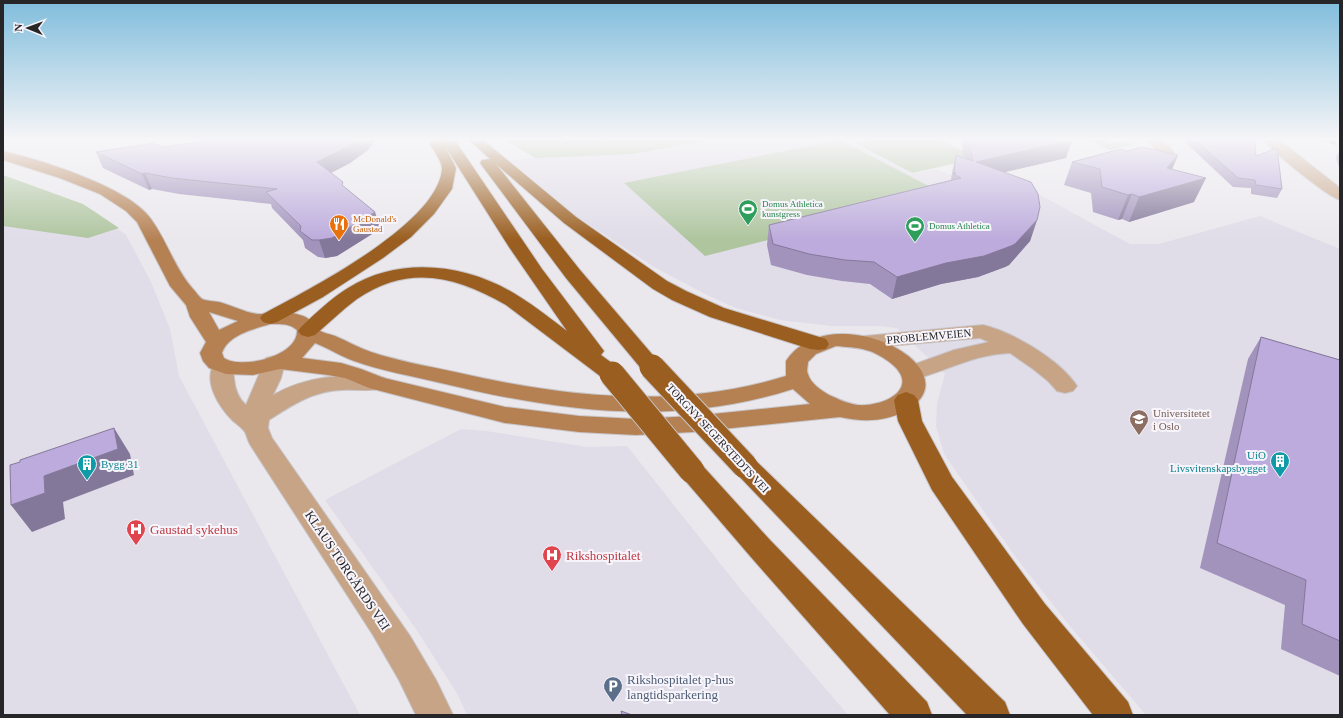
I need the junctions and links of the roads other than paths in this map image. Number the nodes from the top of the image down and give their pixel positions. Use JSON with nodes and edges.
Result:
{"nodes":[{"id":1,"x":56,"y":173,"type":"edge"},
{"id":2,"x":448,"y":173,"type":"edge"},
{"id":3,"x":468,"y":173,"type":"edge"},
{"id":4,"x":494,"y":173,"type":"edge"},
{"id":5,"x":513,"y":173,"type":"edge"},
{"id":6,"x":1310,"y":173,"type":"edge"},
{"id":7,"x":1340,"y":195,"type":"edge"},
{"id":8,"x":196,"y":304,"type":"junction"},
{"id":9,"x":264,"y":320,"type":"junction"},
{"id":10,"x":308,"y":332,"type":"junction"},
{"id":11,"x":217,"y":342,"type":"junction"},
{"id":12,"x":865,"y":342,"type":"junction"},
{"id":13,"x":818,"y":344,"type":"junction"},
{"id":14,"x":1014,"y":346,"type":"junction"},
{"id":15,"x":276,"y":363,"type":"junction"},
{"id":16,"x":222,"y":367,"type":"junction"},
{"id":17,"x":607,"y":370,"type":"junction"},
{"id":18,"x":797,"y":380,"type":"junction"},
{"id":19,"x":377,"y":383,"type":"junction"},
{"id":20,"x":1065,"y":386,"type":"dead end"},
{"id":21,"x":909,"y":387,"type":"junction"},
{"id":22,"x":839,"y":409,"type":"junction"},
{"id":23,"x":257,"y":422,"type":"junction"},
{"id":24,"x":435,"y":715,"type":"edge"},
{"id":25,"x":914,"y":715,"type":"edge"},
{"id":26,"x":992,"y":715,"type":"edge"},
{"id":27,"x":1115,"y":715,"type":"edge"}],
"edges":[{"from":1,"to":8,"type":"main road"},
{"from":2,"to":9,"type":"highway"},
{"from":3,"to":17,"type":"highway"},
{"from":4,"to":26,"type":"highway","name":"TORGNY SEGERSTEDTS VEI","bridge":true},
{"from":5,"to":13,"type":"highway"},
{"from":6,"to":7,"type":"street"},
{"from":8,"to":9,"type":"main road"},
{"from":8,"to":11,"type":"main road"},
{"from":9,"to":10,"type":"main road"},
{"from":9,"to":11,"type":"main road"},
{"from":10,"to":15,"type":"main road"},
{"from":10,"to":17,"type":"highway"},
{"from":10,"to":18,"type":"main road"},
{"from":11,"to":16,"type":"main road"},
{"from":12,"to":13,"type":"main road"},
{"from":12,"to":14,"type":"street","name":"PROBLEMVEIEN"},
{"from":12,"to":21,"type":"main road"},
{"from":13,"to":18,"type":"main road"},
{"from":14,"to":20,"type":"street","name":"PROBLEMVEIEN"},
{"from":14,"to":21,"type":"street","name":"PROBLEMVEIEN"},
{"from":15,"to":16,"type":"main road"},
{"from":15,"to":19,"type":"main road"},
{"from":15,"to":23,"type":"street"},
{"from":16,"to":23,"type":"street","name":"KLAUS TORGÅRDS VEI"},
{"from":17,"to":25,"type":"highway","bridge":true},
{"from":18,"to":22,"type":"main road"},
{"from":19,"to":22,"type":"main road"},
{"from":19,"to":23,"type":"street"},
{"from":21,"to":22,"type":"main road"},
{"from":21,"to":27,"type":"highway"},
{"from":23,"to":24,"type":"street","name":"KLAUS TORGÅRDS VEI"}]}
